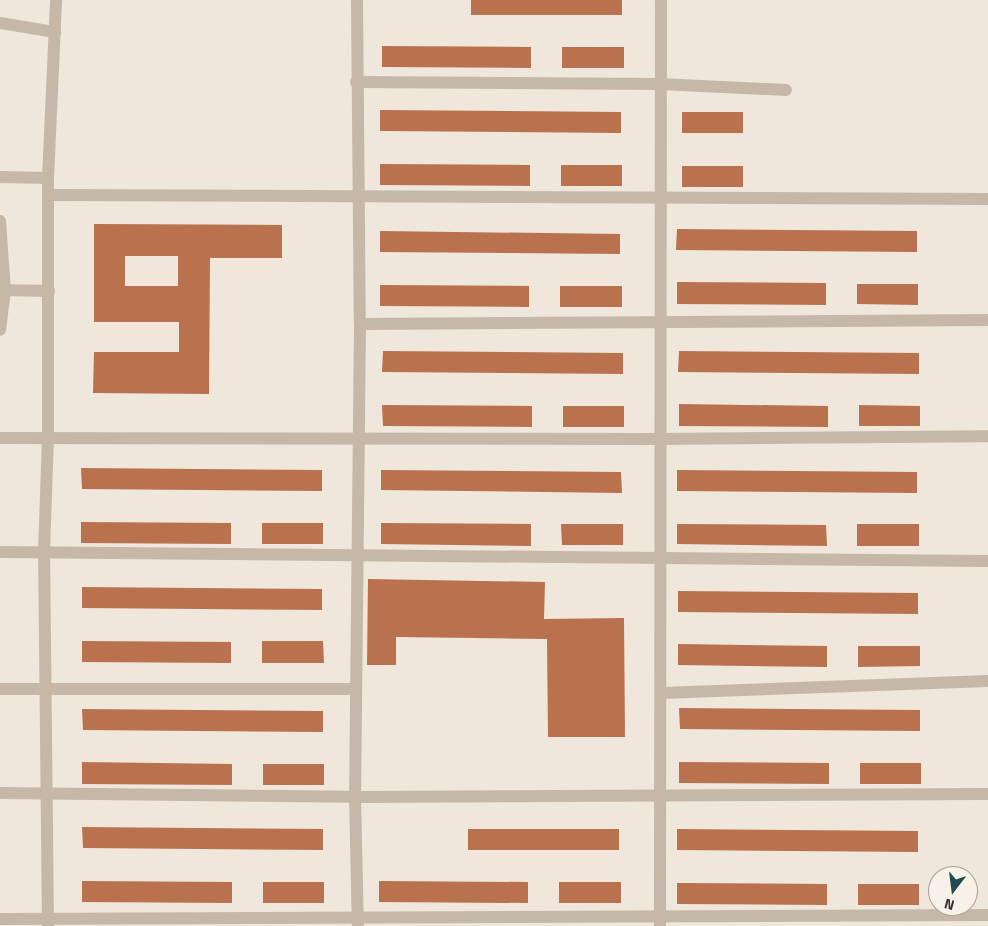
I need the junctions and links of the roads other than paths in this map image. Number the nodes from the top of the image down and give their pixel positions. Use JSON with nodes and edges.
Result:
{"nodes":[{"id":1,"x":56,"y":0,"type":"edge"},
{"id":2,"x":357,"y":0,"type":"edge"},
{"id":3,"x":661,"y":0,"type":"edge"},
{"id":4,"x":0,"y":23,"type":"edge"},
{"id":5,"x":55,"y":32,"type":"junction"},
{"id":6,"x":356,"y":82,"type":"junction"},
{"id":7,"x":660,"y":84,"type":"junction"},
{"id":8,"x":786,"y":90,"type":"dead end"},
{"id":9,"x":0,"y":176,"type":"edge"},
{"id":10,"x":48,"y":178,"type":"junction"},
{"id":11,"x":48,"y":195,"type":"junction"},
{"id":12,"x":660,"y":195,"type":"junction"},
{"id":13,"x":356,"y":197,"type":"junction"},
{"id":14,"x":988,"y":198,"type":"edge"},
{"id":15,"x":0,"y":221,"type":"edge"},
{"id":16,"x":2,"y":290,"type":"edge"},
{"id":17,"x":49,"y":291,"type":"junction"},
{"id":18,"x":661,"y":320,"type":"junction"},
{"id":19,"x":988,"y":320,"type":"edge"},
{"id":20,"x":360,"y":324,"type":"junction"},
{"id":21,"x":0,"y":330,"type":"edge"},
{"id":22,"x":988,"y":436,"type":"edge"},
{"id":23,"x":0,"y":438,"type":"edge"},
{"id":24,"x":359,"y":438,"type":"junction"},
{"id":25,"x":661,"y":439,"type":"junction"},
{"id":26,"x":48,"y":440,"type":"junction"},
{"id":27,"x":0,"y":552,"type":"edge"},
{"id":28,"x":44,"y":552,"type":"junction"},
{"id":29,"x":357,"y":557,"type":"junction"},
{"id":30,"x":661,"y":557,"type":"junction"},
{"id":31,"x":988,"y":561,"type":"edge"},
{"id":32,"x":988,"y":681,"type":"edge"},
{"id":33,"x":0,"y":689,"type":"edge"},
{"id":34,"x":47,"y":689,"type":"junction"},
{"id":35,"x":356,"y":689,"type":"junction"},
{"id":36,"x":661,"y":693,"type":"junction"},
{"id":37,"x":0,"y":793,"type":"edge"},
{"id":38,"x":49,"y":793,"type":"junction"},
{"id":39,"x":988,"y":794,"type":"edge"},
{"id":40,"x":355,"y":797,"type":"junction"},
{"id":41,"x":660,"y":798,"type":"junction"},
{"id":42,"x":988,"y":915,"type":"edge"},
{"id":43,"x":0,"y":919,"type":"edge"},
{"id":44,"x":48,"y":922,"type":"edge"},
{"id":45,"x":358,"y":922,"type":"edge"},
{"id":46,"x":660,"y":922,"type":"edge"}],
"edges":[{"from":1,"to":5,"type":"street"},
{"from":2,"to":6,"type":"street"},
{"from":3,"to":7,"type":"street"},
{"from":4,"to":5,"type":"street"},
{"from":5,"to":10,"type":"street"},
{"from":6,"to":7,"type":"street"},
{"from":6,"to":13,"type":"street"},
{"from":7,"to":8,"type":"street"},
{"from":7,"to":12,"type":"street"},
{"from":9,"to":10,"type":"street"},
{"from":10,"to":11,"type":"street"},
{"from":11,"to":13,"type":"street"},
{"from":11,"to":17,"type":"street"},
{"from":12,"to":13,"type":"street"},
{"from":12,"to":14,"type":"street"},
{"from":12,"to":18,"type":"street"},
{"from":13,"to":20,"type":"street"},
{"from":15,"to":16,"type":"street"},
{"from":16,"to":17,"type":"street"},
{"from":16,"to":21,"type":"street"},
{"from":17,"to":26,"type":"street"},
{"from":18,"to":19,"type":"street"},
{"from":18,"to":20,"type":"street"},
{"from":18,"to":25,"type":"street"},
{"from":20,"to":24,"type":"street"},
{"from":22,"to":25,"type":"street"},
{"from":23,"to":26,"type":"street"},
{"from":24,"to":25,"type":"street"},
{"from":24,"to":26,"type":"street"},
{"from":24,"to":29,"type":"street"},
{"from":25,"to":30,"type":"street"},
{"from":26,"to":28,"type":"street"},
{"from":27,"to":28,"type":"street"},
{"from":28,"to":29,"type":"street"},
{"from":28,"to":34,"type":"street"},
{"from":29,"to":30,"type":"street"},
{"from":29,"to":35,"type":"street"},
{"from":30,"to":31,"type":"street"},
{"from":30,"to":36,"type":"street"},
{"from":32,"to":36,"type":"street"},
{"from":33,"to":34,"type":"street"},
{"from":34,"to":35,"type":"street"},
{"from":34,"to":38,"type":"street"},
{"from":35,"to":40,"type":"street"},
{"from":36,"to":41,"type":"street"},
{"from":37,"to":38,"type":"street"},
{"from":38,"to":40,"type":"street"},
{"from":38,"to":44,"type":"street"},
{"from":39,"to":41,"type":"street"},
{"from":40,"to":41,"type":"street"},
{"from":40,"to":45,"type":"street"},
{"from":41,"to":46,"type":"street"},
{"from":42,"to":46,"type":"street"},
{"from":43,"to":44,"type":"street"},
{"from":44,"to":45,"type":"street"},
{"from":45,"to":46,"type":"street"}]}
